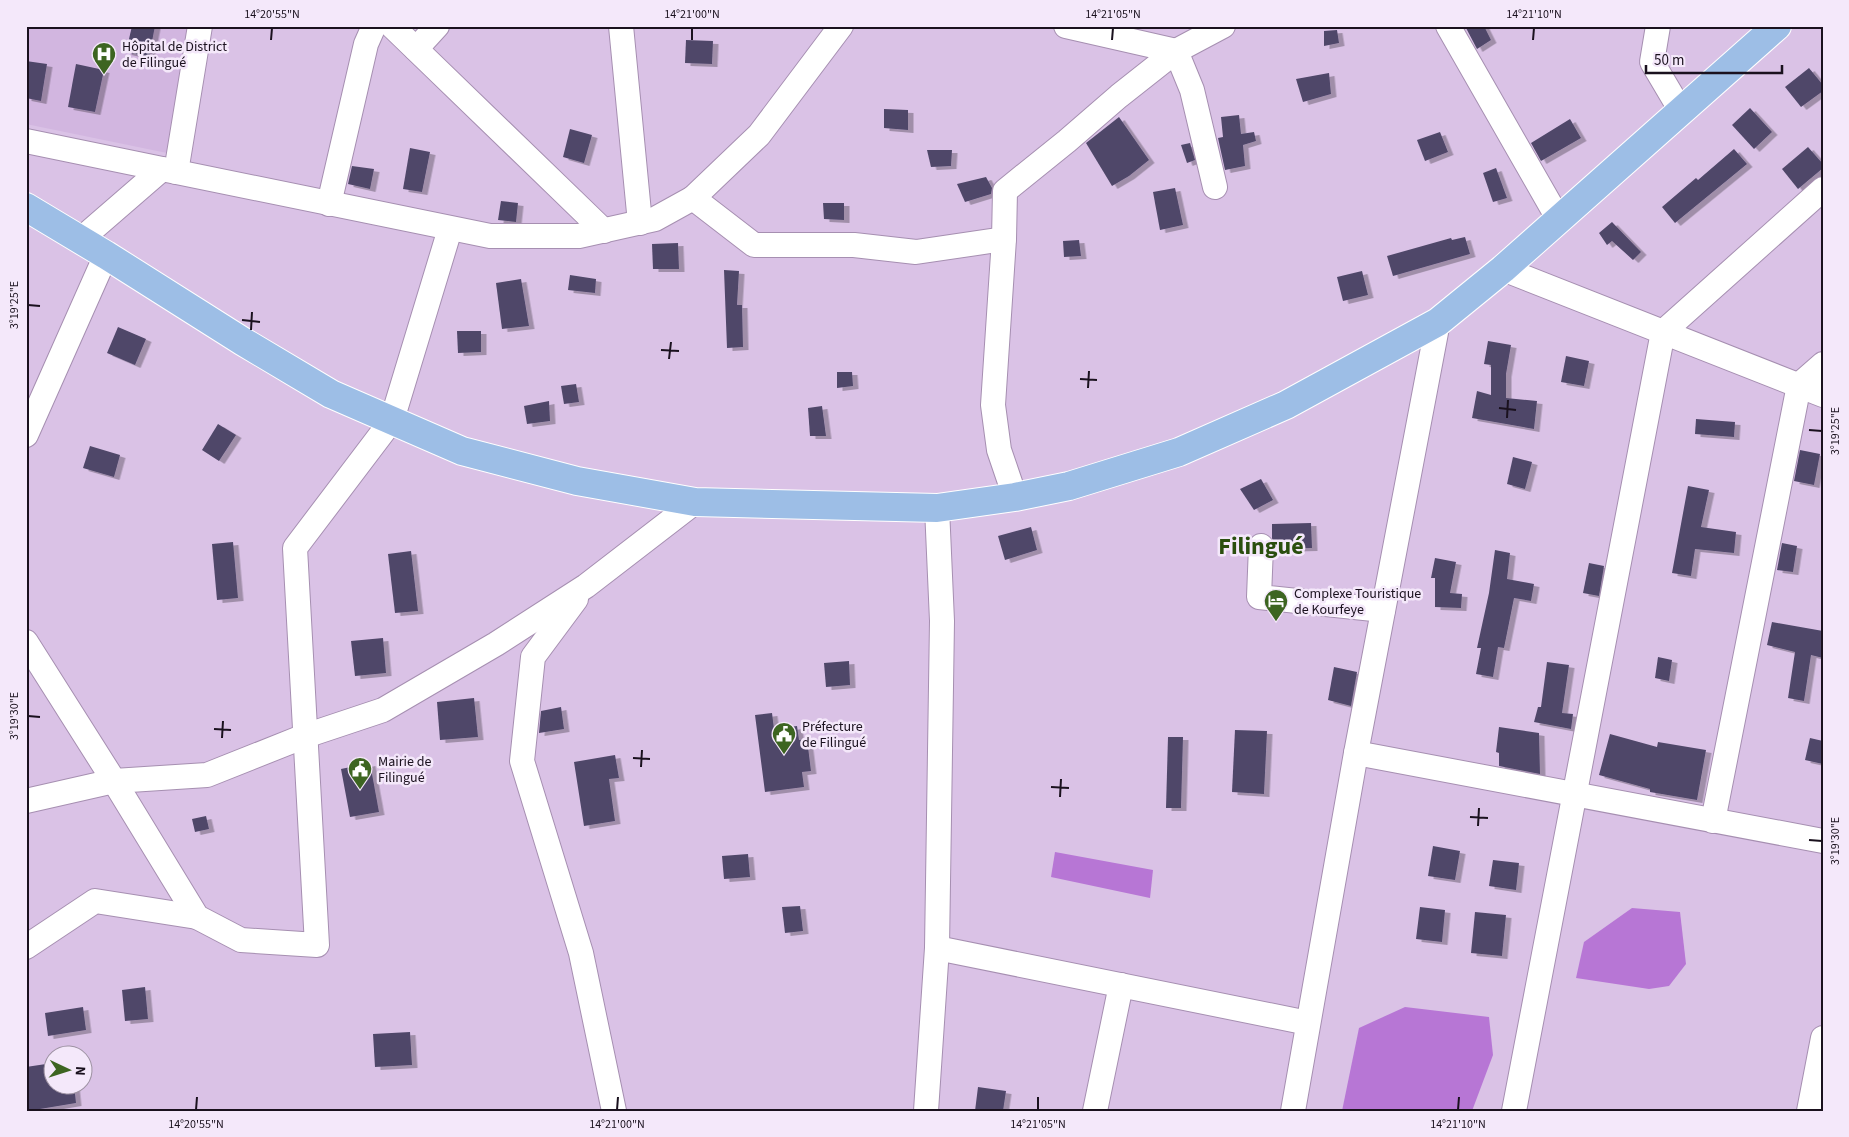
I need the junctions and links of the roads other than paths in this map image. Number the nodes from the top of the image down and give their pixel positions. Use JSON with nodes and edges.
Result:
{"nodes":[{"id":1,"x":200,"y":26,"type":"edge"},
{"id":2,"x":374,"y":26,"type":"edge"},
{"id":3,"x":392,"y":26,"type":"edge"},
{"id":4,"x":436,"y":26,"type":"edge"},
{"id":5,"x":621,"y":26,"type":"edge"},
{"id":6,"x":841,"y":26,"type":"edge"},
{"id":7,"x":1066,"y":26,"type":"edge"},
{"id":8,"x":1223,"y":26,"type":"edge"},
{"id":9,"x":1448,"y":26,"type":"edge"},
{"id":10,"x":1658,"y":26,"type":"edge"},
{"id":11,"x":1777,"y":26,"type":"edge"},
{"id":12,"x":416,"y":49,"type":"junction"},
{"id":13,"x":1176,"y":51,"type":"junction"},
{"id":14,"x":1681,"y":111,"type":"junction"},
{"id":15,"x":26,"y":141,"type":"edge"},
{"id":16,"x":169,"y":170,"type":"junction"},
{"id":17,"x":1215,"y":187,"type":"dead end"},
{"id":18,"x":1823,"y":189,"type":"edge"},
{"id":19,"x":693,"y":198,"type":"junction"},
{"id":20,"x":329,"y":204,"type":"junction"},
{"id":21,"x":26,"y":207,"type":"edge"},
{"id":22,"x":1559,"y":220,"type":"junction"},
{"id":23,"x":640,"y":223,"type":"junction"},
{"id":24,"x":450,"y":229,"type":"junction"},
{"id":25,"x":604,"y":231,"type":"junction"},
{"id":26,"x":1004,"y":239,"type":"junction"},
{"id":27,"x":80,"y":240,"type":"junction"},
{"id":28,"x":106,"y":255,"type":"junction"},
{"id":29,"x":1503,"y":270,"type":"junction"},
{"id":30,"x":1438,"y":322,"type":"junction"},
{"id":31,"x":1663,"y":332,"type":"junction"},
{"id":32,"x":1823,"y":364,"type":"edge"},
{"id":33,"x":1799,"y":385,"type":"junction"},
{"id":34,"x":1823,"y":394,"type":"edge"},
{"id":35,"x":392,"y":420,"type":"junction"},
{"id":36,"x":26,"y":435,"type":"edge"},
{"id":37,"x":1015,"y":497,"type":"junction"},
{"id":38,"x":695,"y":502,"type":"junction"},
{"id":39,"x":937,"y":508,"type":"junction"},
{"id":40,"x":1261,"y":546,"type":"dead end"},
{"id":41,"x":586,"y":586,"type":"junction"},
{"id":42,"x":1383,"y":610,"type":"junction"},
{"id":43,"x":26,"y":642,"type":"edge"},
{"id":44,"x":305,"y":736,"type":"junction"},
{"id":45,"x":1356,"y":753,"type":"junction"},
{"id":46,"x":114,"y":780,"type":"junction"},
{"id":47,"x":1574,"y":794,"type":"junction"},
{"id":48,"x":26,"y":801,"type":"edge"},
{"id":49,"x":1713,"y":820,"type":"junction"},
{"id":50,"x":1823,"y":841,"type":"edge"},
{"id":51,"x":197,"y":917,"type":"junction"},
{"id":52,"x":26,"y":946,"type":"edge"},
{"id":53,"x":937,"y":948,"type":"junction"},
{"id":54,"x":1121,"y":985,"type":"junction"},
{"id":55,"x":1308,"y":1023,"type":"junction"},
{"id":56,"x":1823,"y":1038,"type":"edge"},
{"id":57,"x":614,"y":1111,"type":"edge"},
{"id":58,"x":926,"y":1111,"type":"edge"},
{"id":59,"x":1095,"y":1111,"type":"edge"},
{"id":60,"x":1293,"y":1111,"type":"edge"},
{"id":61,"x":1514,"y":1111,"type":"edge"},
{"id":62,"x":1809,"y":1111,"type":"edge"}],
"edges":[{"from":1,"to":16,"type":"street"},
{"from":2,"to":20,"type":"street"},
{"from":3,"to":12,"type":"street"},
{"from":4,"to":12,"type":"street"},
{"from":5,"to":23,"type":"street"},
{"from":6,"to":19,"type":"street"},
{"from":7,"to":13,"type":"street"},
{"from":8,"to":13,"type":"street"},
{"from":9,"to":22,"type":"street"},
{"from":10,"to":14,"type":"street"},
{"from":11,"to":14,"type":"main road"},
{"from":12,"to":25,"type":"street"},
{"from":13,"to":17,"type":"street"},
{"from":13,"to":26,"type":"street"},
{"from":14,"to":22,"type":"main road"},
{"from":15,"to":16,"type":"street"},
{"from":16,"to":20,"type":"street"},
{"from":16,"to":27,"type":"street"},
{"from":18,"to":31,"type":"street"},
{"from":19,"to":23,"type":"street"},
{"from":19,"to":26,"type":"street"},
{"from":20,"to":24,"type":"street"},
{"from":21,"to":27,"type":"main road"},
{"from":22,"to":29,"type":"main road"},
{"from":23,"to":25,"type":"street"},
{"from":24,"to":25,"type":"street"},
{"from":24,"to":35,"type":"street"},
{"from":26,"to":37,"type":"street"},
{"from":27,"to":28,"type":"main road"},
{"from":28,"to":35,"type":"main road"},
{"from":28,"to":36,"type":"street"},
{"from":29,"to":30,"type":"main road"},
{"from":29,"to":31,"type":"street"},
{"from":30,"to":37,"type":"main road"},
{"from":30,"to":42,"type":"street"},
{"from":31,"to":33,"type":"street"},
{"from":31,"to":47,"type":"street"},
{"from":32,"to":33,"type":"street"},
{"from":33,"to":34,"type":"street"},
{"from":33,"to":49,"type":"street"},
{"from":35,"to":38,"type":"main road"},
{"from":35,"to":44,"type":"street"},
{"from":37,"to":39,"type":"main road"},
{"from":38,"to":39,"type":"main road"},
{"from":38,"to":41,"type":"street"},
{"from":39,"to":53,"type":"street"},
{"from":40,"to":42,"type":"street"},
{"from":41,"to":44,"type":"street"},
{"from":41,"to":57,"type":"street"},
{"from":42,"to":45,"type":"street"},
{"from":43,"to":46,"type":"street"},
{"from":44,"to":46,"type":"street"},
{"from":44,"to":51,"type":"street"},
{"from":45,"to":47,"type":"street"},
{"from":45,"to":55,"type":"street"},
{"from":46,"to":48,"type":"street"},
{"from":46,"to":51,"type":"street"},
{"from":47,"to":49,"type":"street"},
{"from":47,"to":61,"type":"street"},
{"from":49,"to":50,"type":"street"},
{"from":51,"to":52,"type":"street"},
{"from":53,"to":54,"type":"street"},
{"from":53,"to":58,"type":"street"},
{"from":54,"to":55,"type":"street"},
{"from":54,"to":59,"type":"street"},
{"from":55,"to":60,"type":"street"},
{"from":56,"to":62,"type":"street"}]}
